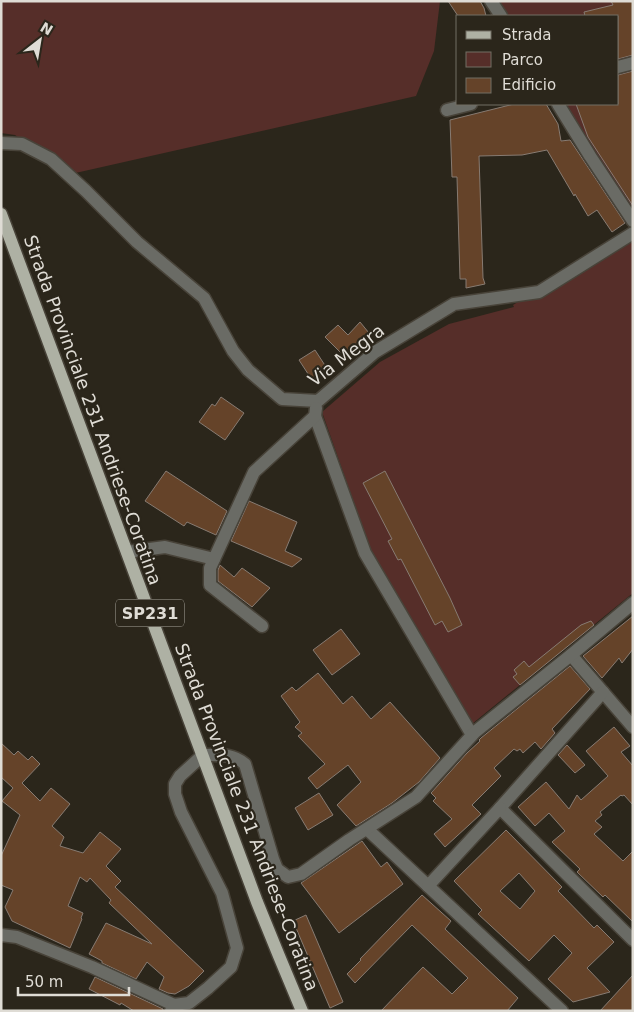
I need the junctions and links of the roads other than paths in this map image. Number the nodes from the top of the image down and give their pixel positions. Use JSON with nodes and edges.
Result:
{"nodes":[{"id":1,"x":491,"y":1,"type":"edge"},
{"id":2,"x":500,"y":15,"type":"edge"},
{"id":3,"x":633,"y":63,"type":"edge"},
{"id":4,"x":619,"y":67,"type":"edge"},
{"id":5,"x":467,"y":105,"type":"edge"},
{"id":6,"x":559,"y":105,"type":"edge"},
{"id":7,"x":447,"y":110,"type":"dead end"},
{"id":8,"x":1,"y":144,"type":"edge"},
{"id":9,"x":1,"y":214,"type":"edge"},
{"id":10,"x":633,"y":221,"type":"edge"},
{"id":11,"x":633,"y":233,"type":"edge"},
{"id":12,"x":318,"y":401,"type":"junction"},
{"id":13,"x":315,"y":416,"type":"junction"},
{"id":14,"x":127,"y":552,"type":"junction"},
{"id":15,"x":214,"y":559,"type":"junction"},
{"id":16,"x":633,"y":603,"type":"edge"},
{"id":17,"x":262,"y":626,"type":"dead end"},
{"id":18,"x":571,"y":655,"type":"junction"},
{"id":19,"x":603,"y":692,"type":"junction"},
{"id":20,"x":633,"y":727,"type":"edge"},
{"id":21,"x":472,"y":735,"type":"junction"},
{"id":22,"x":203,"y":755,"type":"junction"},
{"id":23,"x":500,"y":808,"type":"junction"},
{"id":24,"x":367,"y":829,"type":"junction"},
{"id":25,"x":428,"y":886,"type":"junction"},
{"id":26,"x":1,"y":935,"type":"edge"},
{"id":27,"x":633,"y":940,"type":"edge"},
{"id":28,"x":172,"y":1008,"type":"edge"},
{"id":29,"x":302,"y":1011,"type":"edge"},
{"id":30,"x":562,"y":1011,"type":"edge"}],
"edges":[{"from":1,"to":2,"type":"street"},
{"from":3,"to":4,"type":"street"},
{"from":5,"to":7,"type":"street"},
{"from":6,"to":10,"type":"street"},
{"from":8,"to":12,"type":"street","name":"Via Megra"},
{"from":9,"to":14,"type":"main road","name":"Strada Provinciale 231 Andriese-Coratina","number":"SP231"},
{"from":11,"to":12,"type":"street","name":"Via Megra"},
{"from":12,"to":13,"type":"street"},
{"from":13,"to":15,"type":"street"},
{"from":13,"to":21,"type":"street"},
{"from":14,"to":15,"type":"street"},
{"from":14,"to":22,"type":"main road","name":"Strada Provinciale 231 Andriese-Coratina","number":"SP231"},
{"from":15,"to":17,"type":"street"},
{"from":16,"to":18,"type":"street"},
{"from":18,"to":19,"type":"street"},
{"from":18,"to":21,"type":"street"},
{"from":19,"to":20,"type":"street"},
{"from":19,"to":23,"type":"street"},
{"from":21,"to":24,"type":"street"},
{"from":22,"to":24,"type":"street"},
{"from":22,"to":28,"type":"street"},
{"from":22,"to":29,"type":"main road","name":"Strada Provinciale 231 Andriese-Coratina","number":"SP231"},
{"from":23,"to":25,"type":"street"},
{"from":23,"to":27,"type":"street"},
{"from":24,"to":25,"type":"street"},
{"from":25,"to":30,"type":"street"},
{"from":26,"to":28,"type":"street"}]}
